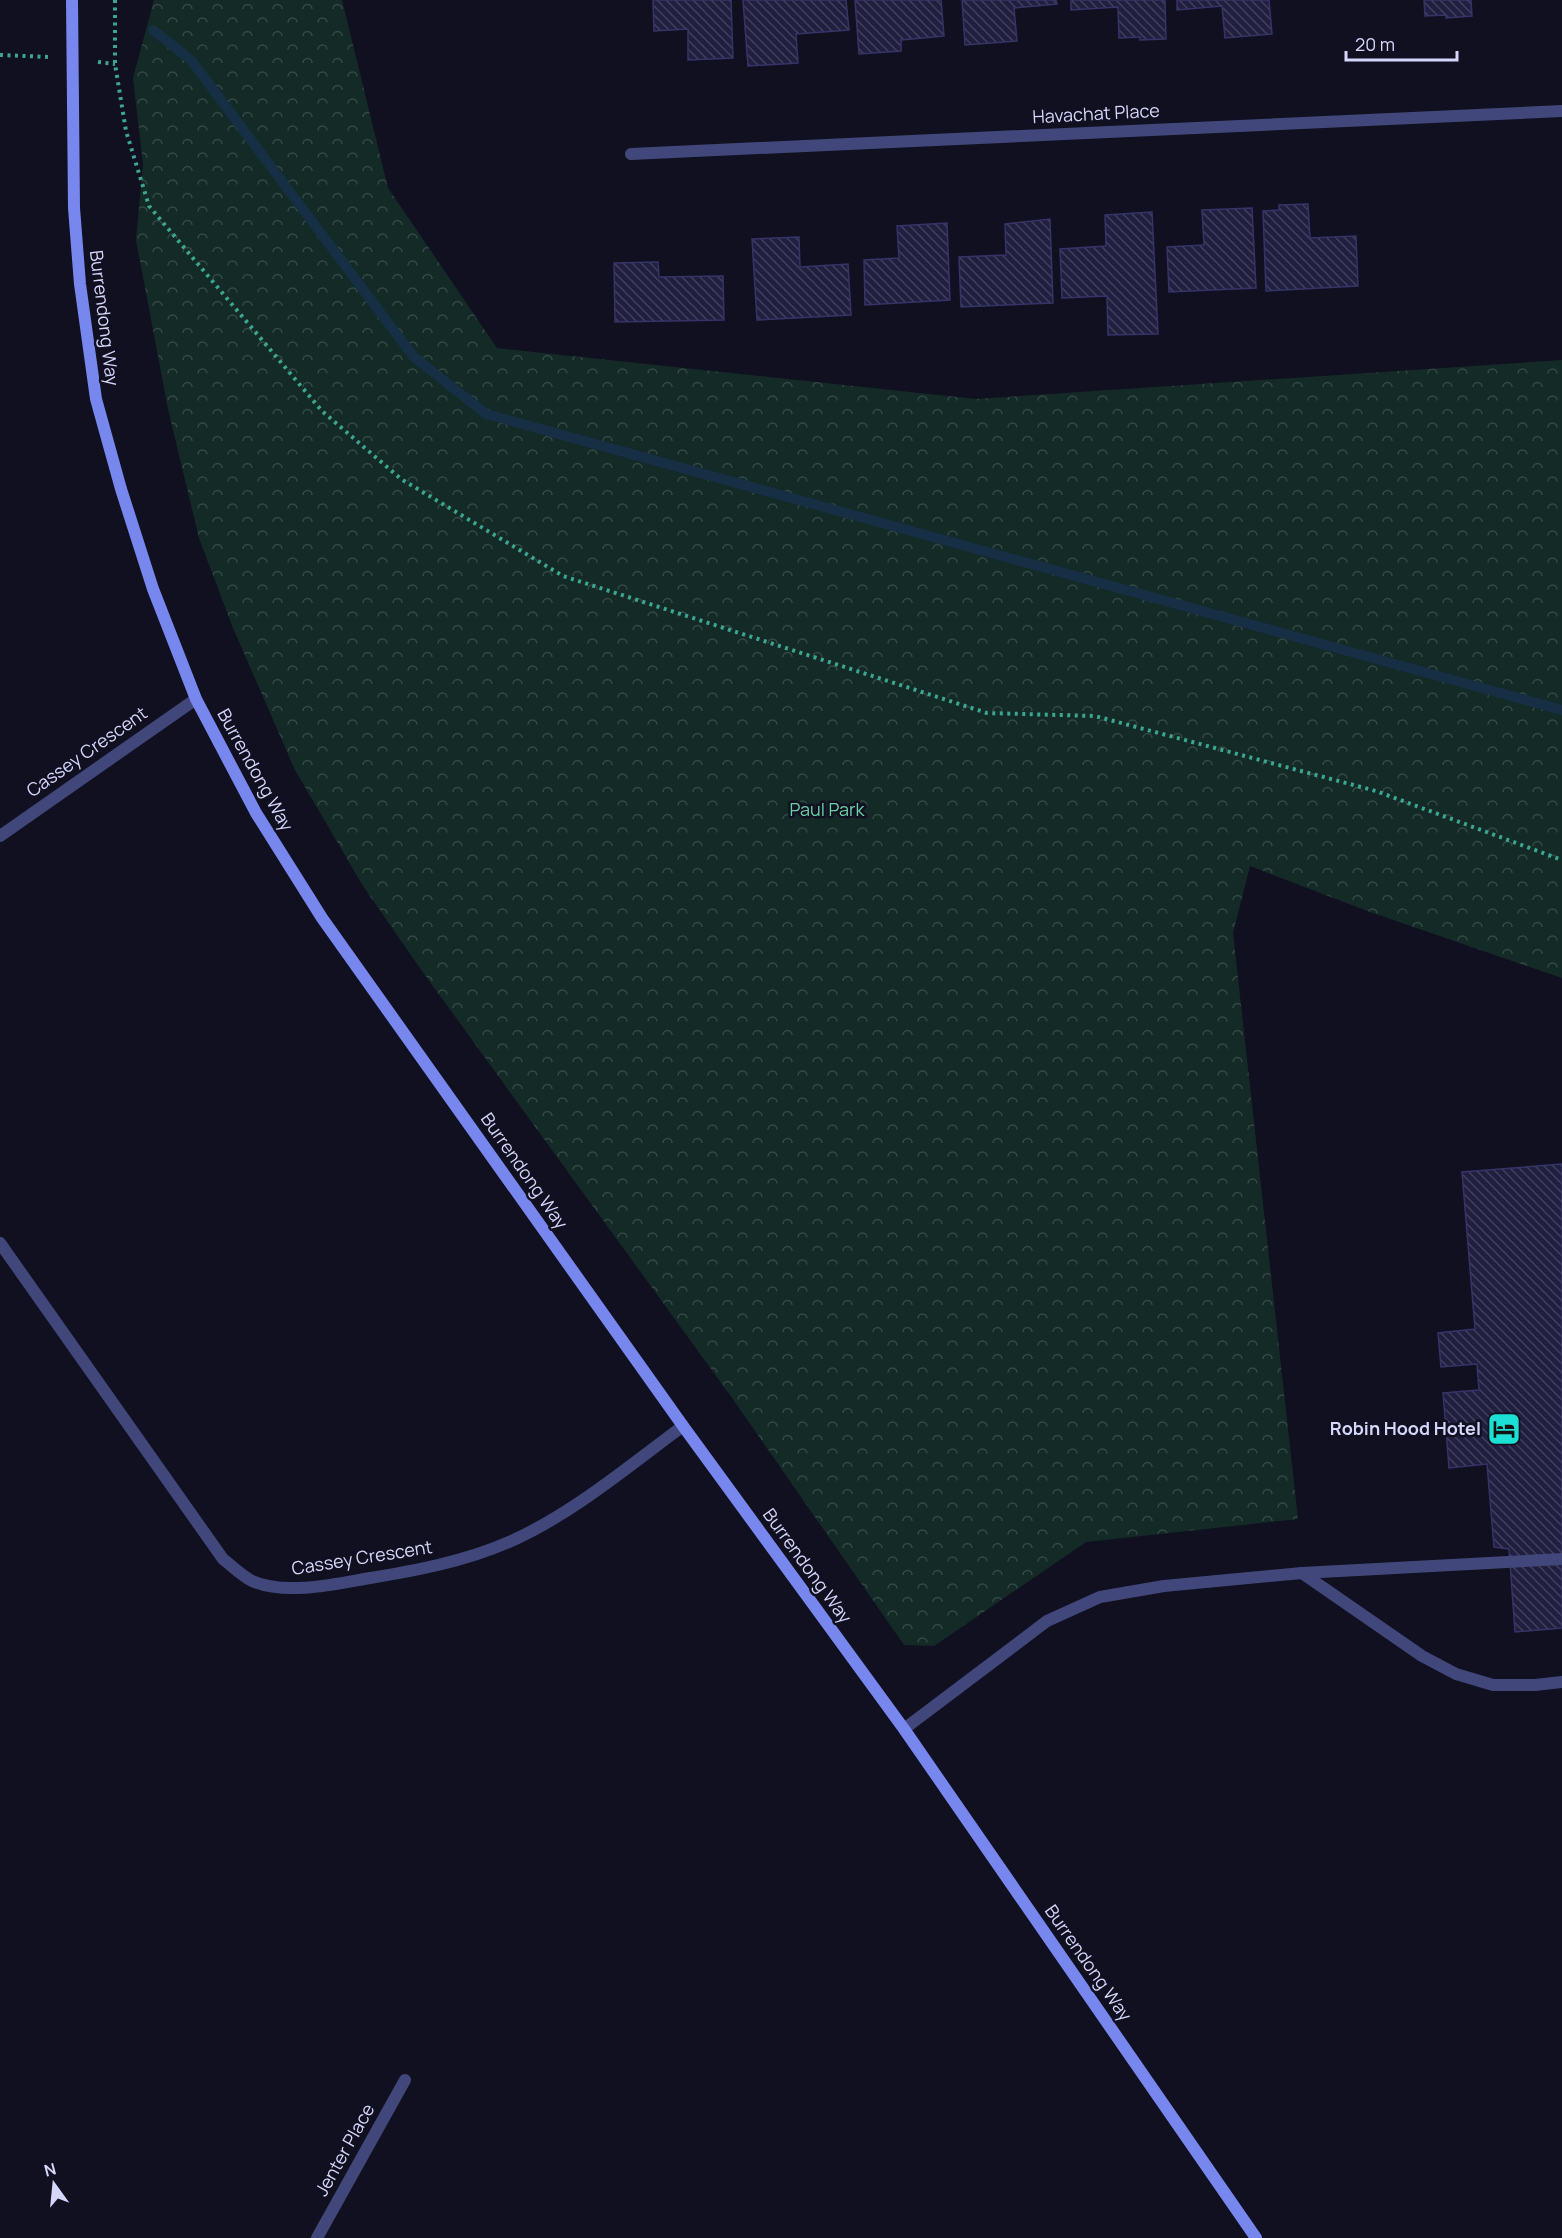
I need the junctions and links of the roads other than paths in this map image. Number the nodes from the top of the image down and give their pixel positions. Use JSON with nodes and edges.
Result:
{"nodes":[{"id":1,"x":72,"y":0,"type":"edge"},
{"id":2,"x":1562,"y":111,"type":"edge"},
{"id":3,"x":631,"y":154,"type":"dead end"},
{"id":4,"x":196,"y":699,"type":"junction"},
{"id":5,"x":0,"y":836,"type":"edge"},
{"id":6,"x":0,"y":1243,"type":"edge"},
{"id":7,"x":683,"y":1426,"type":"junction"},
{"id":8,"x":1562,"y":1559,"type":"edge"},
{"id":9,"x":1302,"y":1573,"type":"junction"},
{"id":10,"x":1562,"y":1682,"type":"edge"},
{"id":11,"x":904,"y":1729,"type":"junction"},
{"id":12,"x":405,"y":2080,"type":"dead end"},
{"id":13,"x":317,"y":2238,"type":"edge"},
{"id":14,"x":1256,"y":2238,"type":"edge"}],
"edges":[{"from":1,"to":4,"type":"main road","name":"Burrendong Way"},
{"from":2,"to":3,"type":"street","name":"Havachat Place"},
{"from":4,"to":5,"type":"street","name":"Cassey Crescent"},
{"from":4,"to":7,"type":"main road","name":"Burrendong Way"},
{"from":6,"to":7,"type":"street","name":"Cassey Crescent"},
{"from":7,"to":11,"type":"main road","name":"Burrendong Way"},
{"from":8,"to":9,"type":"street"},
{"from":9,"to":10,"type":"street"},
{"from":9,"to":11,"type":"street"},
{"from":11,"to":14,"type":"main road","name":"Burrendong Way"},
{"from":12,"to":13,"type":"street","name":"Jenter Place"}]}
